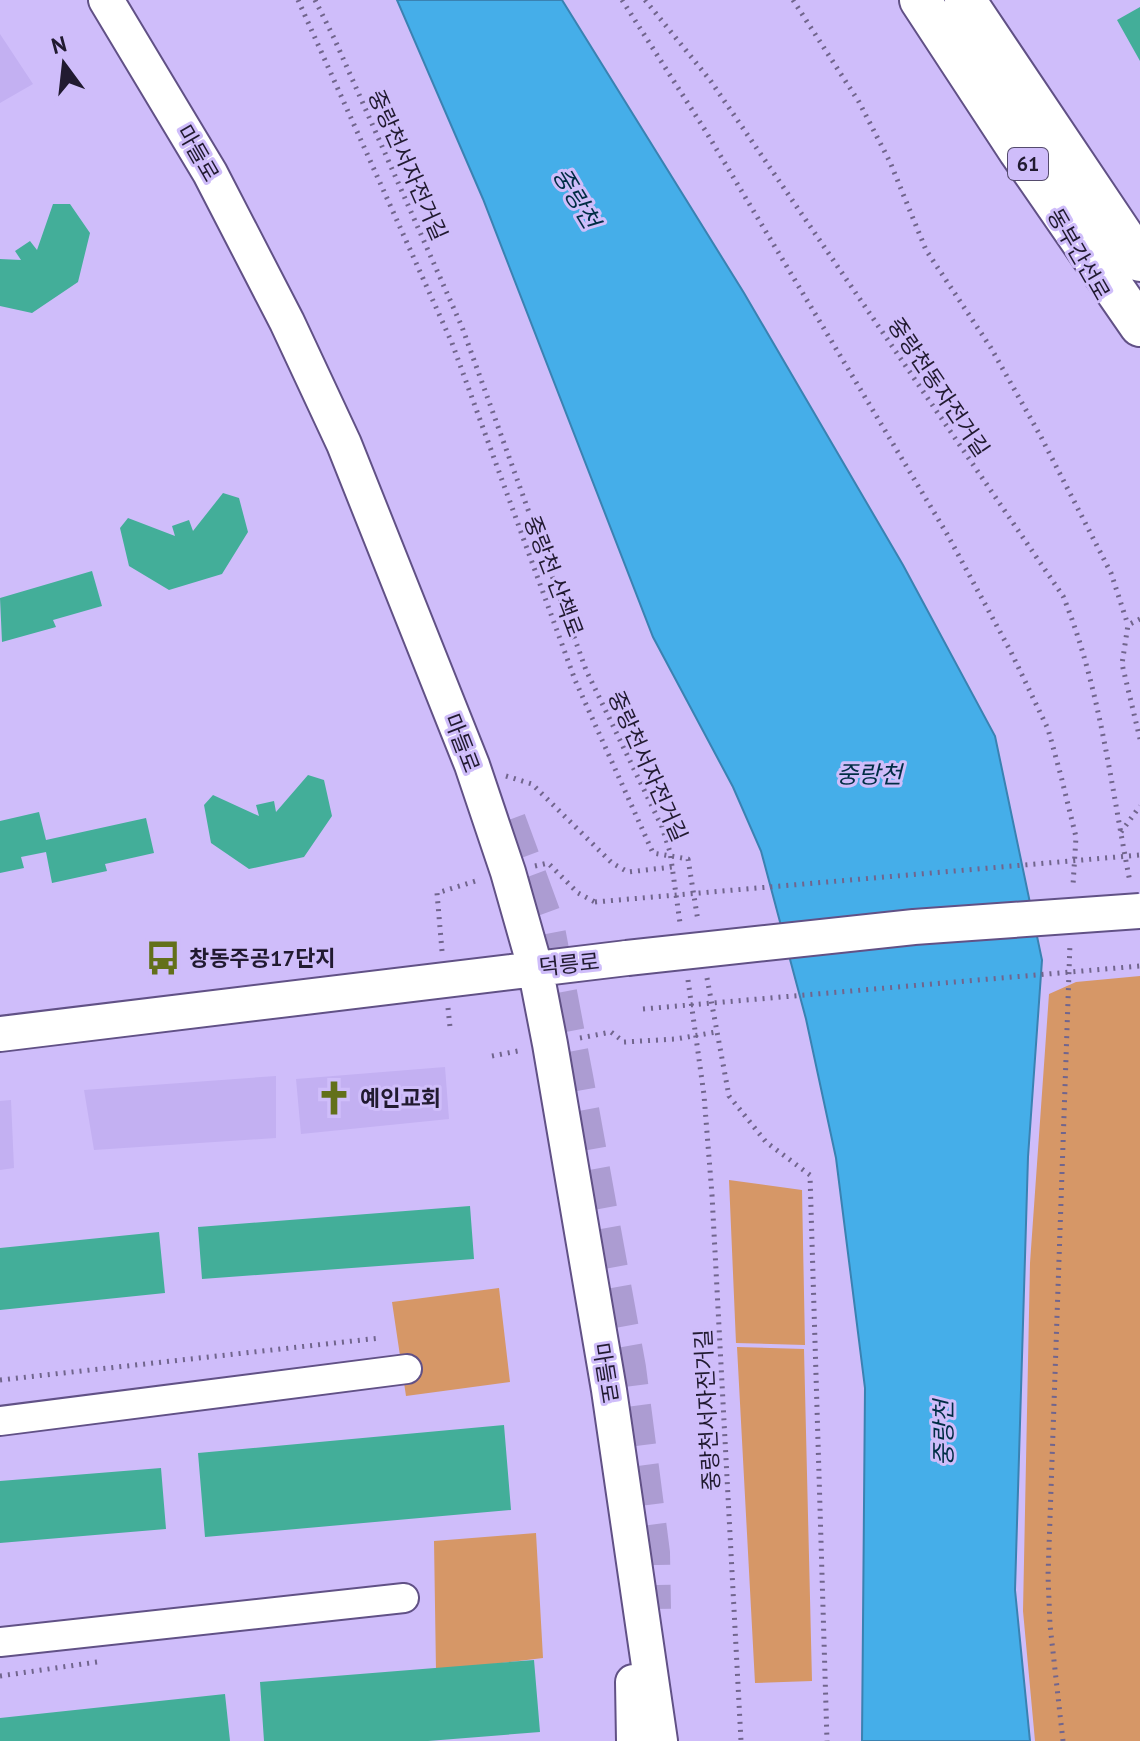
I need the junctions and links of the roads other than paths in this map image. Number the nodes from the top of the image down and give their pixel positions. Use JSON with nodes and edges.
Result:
{"nodes":[{"id":1,"x":106,"y":0,"type":"edge"},
{"id":2,"x":920,"y":0,"type":"edge"},
{"id":3,"x":965,"y":0,"type":"edge"},
{"id":4,"x":982,"y":0,"type":"edge"},
{"id":5,"x":1002,"y":54,"type":"junction"},
{"id":6,"x":979,"y":87,"type":"junction"},
{"id":7,"x":1019,"y":151,"type":"junction"},
{"id":8,"x":1098,"y":200,"type":"junction"},
{"id":9,"x":1136,"y":260,"type":"edge"},
{"id":10,"x":1140,"y":326,"type":"edge"},
{"id":11,"x":1140,"y":357,"type":"edge"},
{"id":12,"x":1140,"y":911,"type":"edge"},
{"id":13,"x":535,"y":967,"type":"junction"},
{"id":14,"x":0,"y":1034,"type":"edge"},
{"id":15,"x":407,"y":1369,"type":"dead end"},
{"id":16,"x":0,"y":1421,"type":"edge"},
{"id":17,"x":631,"y":1550,"type":"junction"},
{"id":18,"x":404,"y":1598,"type":"dead end"},
{"id":19,"x":0,"y":1642,"type":"edge"},
{"id":20,"x":634,"y":1741,"type":"edge"},
{"id":21,"x":660,"y":1741,"type":"edge"}],
"edges":[{"from":1,"to":13,"type":"main road","name":"마들로"},
{"from":2,"to":6,"type":"highway","name":"동부간선로","number":"61"},
{"from":3,"to":5,"type":"highway"},
{"from":4,"to":5,"type":"highway"},
{"from":5,"to":8,"type":"highway"},
{"from":6,"to":7,"type":"highway","name":"동부간선로","number":"61"},
{"from":6,"to":8,"type":"highway"},
{"from":7,"to":10,"type":"highway","name":"동부간선로","number":"61"},
{"from":7,"to":11,"type":"highway","name":"동부간선로","number":"61"},
{"from":8,"to":9,"type":"highway"},
{"from":12,"to":13,"type":"main road","name":"덕릉로","bridge":true},
{"from":13,"to":14,"type":"main road","name":"덕릉로"},
{"from":13,"to":17,"type":"main road","name":"마들로"},
{"from":15,"to":16,"type":"street"},
{"from":17,"to":20,"type":"main road","name":"마들로"},
{"from":17,"to":21,"type":"main road","name":"마들로"},
{"from":18,"to":19,"type":"street"}]}
